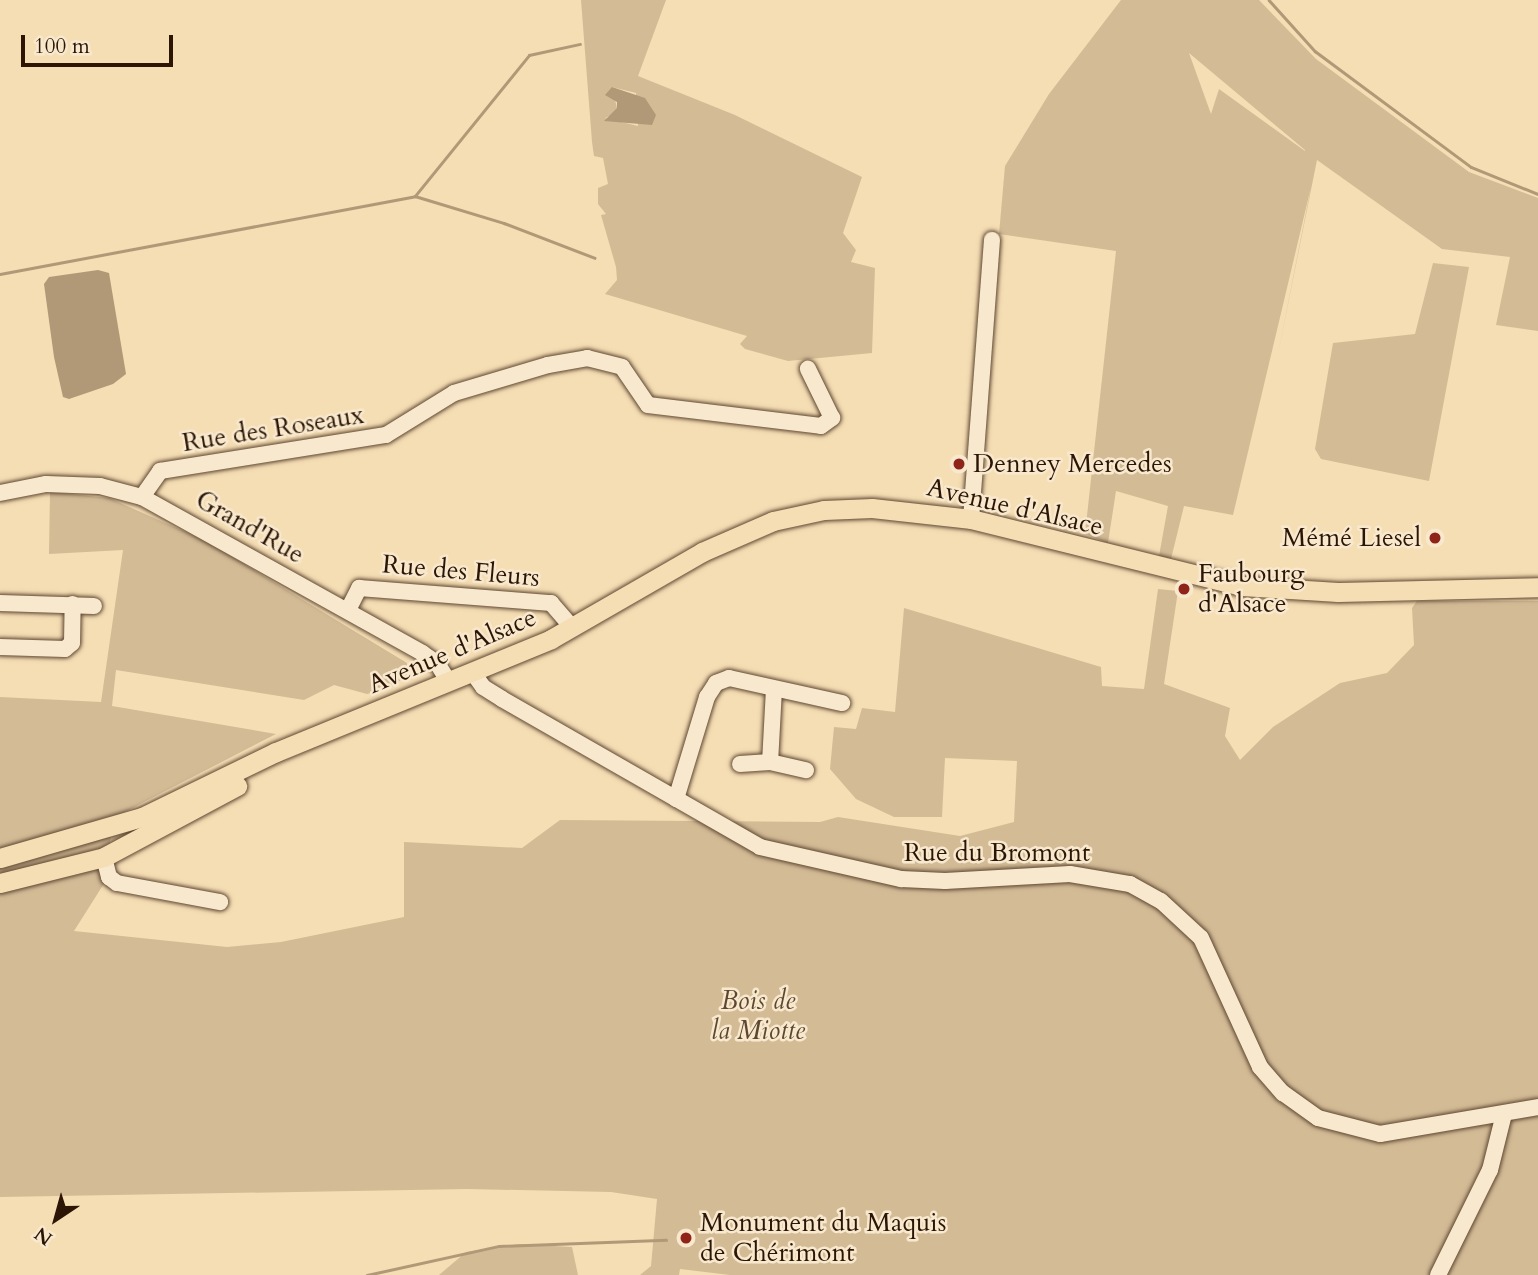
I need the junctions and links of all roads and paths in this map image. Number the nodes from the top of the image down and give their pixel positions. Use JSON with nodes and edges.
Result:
{"nodes":[{"id":1,"x":992,"y":240,"type":"dead end"},
{"id":2,"x":808,"y":369,"type":"dead end"},
{"id":3,"x":0,"y":493,"type":"edge"},
{"id":4,"x":142,"y":497,"type":"junction"},
{"id":5,"x":971,"y":519,"type":"junction"},
{"id":6,"x":1538,"y":587,"type":"edge"},
{"id":7,"x":0,"y":603,"type":"edge"},
{"id":8,"x":73,"y":604,"type":"junction"},
{"id":9,"x":94,"y":606,"type":"dead end"},
{"id":10,"x":348,"y":610,"type":"junction"},
{"id":11,"x":572,"y":628,"type":"junction"},
{"id":12,"x":0,"y":647,"type":"edge"},
{"id":13,"x":473,"y":673,"type":"junction"},
{"id":14,"x":449,"y":682,"type":"junction"},
{"id":15,"x":774,"y":689,"type":"junction"},
{"id":16,"x":842,"y":703,"type":"dead end"},
{"id":17,"x":318,"y":737,"type":"junction"},
{"id":18,"x":770,"y":762,"type":"junction"},
{"id":19,"x":740,"y":764,"type":"dead end"},
{"id":20,"x":806,"y":770,"type":"dead end"},
{"id":21,"x":677,"y":799,"type":"junction"},
{"id":22,"x":43,"y":846,"type":"junction"},
{"id":23,"x":0,"y":852,"type":"edge"},
{"id":24,"x":104,"y":857,"type":"junction"},
{"id":25,"x":0,"y":858,"type":"edge"},
{"id":26,"x":0,"y":883,"type":"edge"},
{"id":27,"x":220,"y":902,"type":"dead end"},
{"id":28,"x":1538,"y":1107,"type":"edge"},
{"id":29,"x":1504,"y":1114,"type":"junction"},
{"id":30,"x":1438,"y":1275,"type":"edge"}],
"edges":[{"from":1,"to":5,"type":"street"},
{"from":2,"to":4,"type":"street","name":"Rue des Roseaux"},
{"from":3,"to":4,"type":"street","name":"Grand'Rue"},
{"from":4,"to":10,"type":"street","name":"Grand'Rue"},
{"from":5,"to":6,"type":"main road","name":"Avenue d'Alsace"},
{"from":5,"to":11,"type":"main road","name":"Avenue d'Alsace"},
{"from":7,"to":8,"type":"street"},
{"from":8,"to":9,"type":"street"},
{"from":8,"to":12,"type":"street"},
{"from":10,"to":11,"type":"street","name":"Rue des Fleurs"},
{"from":10,"to":14,"type":"street","name":"Grand'Rue"},
{"from":11,"to":13,"type":"main road","name":"Avenue d'Alsace"},
{"from":13,"to":14,"type":"main road","name":"Avenue d'Alsace"},
{"from":13,"to":21,"type":"street","name":"Rue du Bromont"},
{"from":14,"to":17,"type":"main road","name":"Avenue d'Alsace"},
{"from":15,"to":16,"type":"street"},
{"from":15,"to":18,"type":"street"},
{"from":15,"to":21,"type":"street"},
{"from":17,"to":22,"type":"main road","name":"Avenue d'Alsace"},
{"from":17,"to":24,"type":"main road","name":"Avenue d'Alsace"},
{"from":18,"to":19,"type":"street"},
{"from":18,"to":20,"type":"street"},
{"from":21,"to":29,"type":"street","name":"Rue du Bromont"},
{"from":22,"to":23,"type":"main road"},
{"from":22,"to":25,"type":"main road"},
{"from":24,"to":26,"type":"main road","name":"Avenue d'Alsace"},
{"from":24,"to":27,"type":"street"},
{"from":28,"to":29,"type":"street","name":"Rue du Bromont"},
{"from":29,"to":30,"type":"street"}]}
